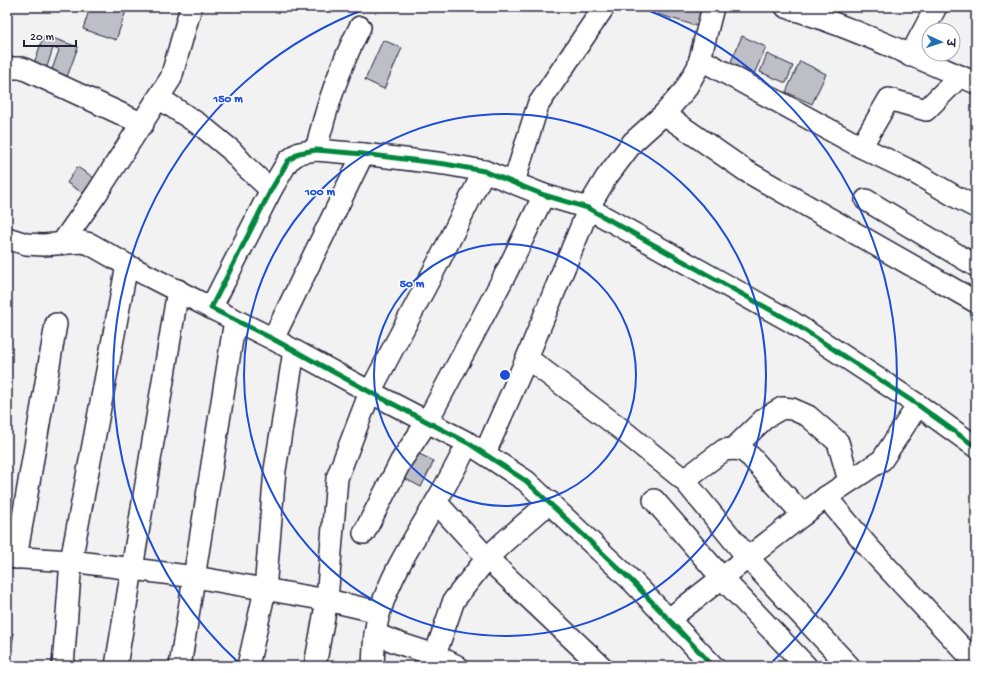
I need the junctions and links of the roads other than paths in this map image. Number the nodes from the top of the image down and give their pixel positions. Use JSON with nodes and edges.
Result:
{"nodes":[{"id":1,"x":191,"y":7,"type":"edge"},
{"id":2,"x":604,"y":7,"type":"edge"},
{"id":3,"x":713,"y":7,"type":"edge"},
{"id":4,"x":786,"y":7,"type":"edge"},
{"id":5,"x":936,"y":7,"type":"edge"},
{"id":6,"x":360,"y":27,"type":"dead end"},
{"id":7,"x":910,"y":56,"type":"junction"},
{"id":8,"x":700,"y":59,"type":"junction"},
{"id":9,"x":7,"y":70,"type":"edge"},
{"id":10,"x":968,"y":80,"type":"edge"},
{"id":11,"x":159,"y":98,"type":"junction"},
{"id":12,"x":664,"y":114,"type":"junction"},
{"id":13,"x":143,"y":124,"type":"junction"},
{"id":14,"x":861,"y":147,"type":"junction"},
{"id":15,"x":316,"y":150,"type":"junction"},
{"id":16,"x":363,"y":154,"type":"junction"},
{"id":17,"x":484,"y":171,"type":"junction"},
{"id":18,"x":514,"y":182,"type":"junction"},
{"id":19,"x":271,"y":190,"type":"junction"},
{"id":20,"x":544,"y":195,"type":"junction"},
{"id":21,"x":866,"y":200,"type":"dead end"},
{"id":22,"x":976,"y":207,"type":"edge"},
{"id":23,"x":588,"y":208,"type":"junction"},
{"id":24,"x":7,"y":238,"type":"edge"},
{"id":25,"x":62,"y":243,"type":"junction"},
{"id":26,"x":127,"y":265,"type":"junction"},
{"id":27,"x":976,"y":266,"type":"edge"},
{"id":28,"x":178,"y":290,"type":"junction"},
{"id":29,"x":976,"y":302,"type":"edge"},
{"id":30,"x":211,"y":308,"type":"junction"},
{"id":31,"x":235,"y":320,"type":"junction"},
{"id":32,"x":56,"y":324,"type":"dead end"},
{"id":33,"x":273,"y":339,"type":"junction"},
{"id":34,"x":294,"y":351,"type":"junction"},
{"id":35,"x":526,"y":358,"type":"junction"},
{"id":36,"x":370,"y":392,"type":"junction"},
{"id":37,"x":918,"y":406,"type":"junction"},
{"id":38,"x":427,"y":422,"type":"junction"},
{"id":39,"x":976,"y":447,"type":"edge"},
{"id":40,"x":476,"y":448,"type":"junction"},
{"id":41,"x":733,"y":449,"type":"junction"},
{"id":42,"x":684,"y":480,"type":"junction"},
{"id":43,"x":849,"y":481,"type":"junction"},
{"id":44,"x":826,"y":497,"type":"junction"},
{"id":45,"x":654,"y":500,"type":"dead end"},
{"id":46,"x":436,"y":502,"type":"junction"},
{"id":47,"x":550,"y":502,"type":"junction"},
{"id":48,"x":803,"y":515,"type":"junction"},
{"id":49,"x":364,"y":533,"type":"dead end"},
{"id":50,"x":12,"y":558,"type":"edge"},
{"id":51,"x":487,"y":558,"type":"junction"},
{"id":52,"x":748,"y":558,"type":"junction"},
{"id":53,"x":71,"y":561,"type":"junction"},
{"id":54,"x":132,"y":570,"type":"junction"},
{"id":55,"x":195,"y":577,"type":"junction"},
{"id":56,"x":722,"y":578,"type":"junction"},
{"id":57,"x":264,"y":590,"type":"junction"},
{"id":58,"x":327,"y":600,"type":"junction"},
{"id":59,"x":379,"y":612,"type":"junction"},
{"id":60,"x":668,"y":619,"type":"junction"},
{"id":61,"x":375,"y":634,"type":"junction"},
{"id":62,"x":435,"y":655,"type":"junction"},
{"id":63,"x":976,"y":663,"type":"edge"},
{"id":64,"x":63,"y":666,"type":"edge"},
{"id":65,"x":116,"y":666,"type":"edge"},
{"id":66,"x":180,"y":666,"type":"edge"},
{"id":67,"x":248,"y":666,"type":"edge"},
{"id":68,"x":315,"y":666,"type":"edge"},
{"id":69,"x":373,"y":666,"type":"edge"},
{"id":70,"x":456,"y":666,"type":"edge"},
{"id":71,"x":601,"y":666,"type":"edge"},
{"id":72,"x":713,"y":666,"type":"edge"},
{"id":73,"x":806,"y":666,"type":"edge"},
{"id":74,"x":849,"y":666,"type":"edge"}],
"edges":[{"from":1,"to":11,"type":"street"},
{"from":2,"to":18,"type":"street"},
{"from":3,"to":8,"type":"street"},
{"from":4,"to":7,"type":"street"},
{"from":5,"to":7,"type":"street"},
{"from":6,"to":15,"type":"street"},
{"from":7,"to":10,"type":"street"},
{"from":8,"to":12,"type":"street"},
{"from":8,"to":14,"type":"street"},
{"from":9,"to":13,"type":"street"},
{"from":10,"to":14,"type":"street"},
{"from":11,"to":13,"type":"street"},
{"from":11,"to":19,"type":"street"},
{"from":12,"to":23,"type":"street"},
{"from":12,"to":29,"type":"street"},
{"from":13,"to":25,"type":"street"},
{"from":14,"to":22,"type":"street"},
{"from":15,"to":16,"type":"street"},
{"from":15,"to":19,"type":"street"},
{"from":16,"to":17,"type":"street"},
{"from":16,"to":33,"type":"street"},
{"from":17,"to":18,"type":"street"},
{"from":17,"to":36,"type":"street"},
{"from":18,"to":20,"type":"street"},
{"from":19,"to":30,"type":"street"},
{"from":20,"to":23,"type":"street"},
{"from":20,"to":38,"type":"street"},
{"from":21,"to":27,"type":"street"},
{"from":23,"to":35,"type":"street"},
{"from":23,"to":37,"type":"street"},
{"from":24,"to":25,"type":"street"},
{"from":25,"to":26,"type":"street"},
{"from":26,"to":28,"type":"street"},
{"from":26,"to":53,"type":"street"},
{"from":28,"to":30,"type":"street"},
{"from":28,"to":54,"type":"street"},
{"from":30,"to":31,"type":"street"},
{"from":31,"to":33,"type":"street"},
{"from":31,"to":55,"type":"street"},
{"from":32,"to":50,"type":"street"},
{"from":33,"to":34,"type":"street"},
{"from":34,"to":36,"type":"street"},
{"from":34,"to":57,"type":"street"},
{"from":35,"to":40,"type":"street"},
{"from":35,"to":42,"type":"street"},
{"from":36,"to":38,"type":"street"},
{"from":36,"to":58,"type":"street"},
{"from":37,"to":39,"type":"street"},
{"from":37,"to":43,"type":"street"},
{"from":38,"to":40,"type":"street"},
{"from":38,"to":49,"type":"street"},
{"from":40,"to":46,"type":"street"},
{"from":40,"to":47,"type":"street"},
{"from":41,"to":42,"type":"street"},
{"from":41,"to":43,"type":"street"},
{"from":41,"to":48,"type":"street"},
{"from":42,"to":52,"type":"street"},
{"from":43,"to":44,"type":"street"},
{"from":44,"to":48,"type":"street"},
{"from":44,"to":63,"type":"street"},
{"from":45,"to":56,"type":"street"},
{"from":46,"to":51,"type":"street"},
{"from":46,"to":59,"type":"street"},
{"from":47,"to":51,"type":"street"},
{"from":47,"to":60,"type":"street"},
{"from":48,"to":52,"type":"street"},
{"from":50,"to":53,"type":"street"},
{"from":51,"to":62,"type":"street"},
{"from":51,"to":71,"type":"street"},
{"from":52,"to":56,"type":"street"},
{"from":52,"to":74,"type":"street"},
{"from":53,"to":54,"type":"street"},
{"from":53,"to":64,"type":"street"},
{"from":54,"to":55,"type":"street"},
{"from":54,"to":65,"type":"street"},
{"from":55,"to":57,"type":"street"},
{"from":55,"to":66,"type":"street"},
{"from":56,"to":60,"type":"street"},
{"from":56,"to":73,"type":"street"},
{"from":57,"to":58,"type":"street"},
{"from":57,"to":67,"type":"street"},
{"from":58,"to":59,"type":"street"},
{"from":58,"to":68,"type":"street"},
{"from":59,"to":61,"type":"street"},
{"from":60,"to":72,"type":"street"},
{"from":61,"to":62,"type":"street"},
{"from":61,"to":69,"type":"street"},
{"from":62,"to":70,"type":"street"}]}
